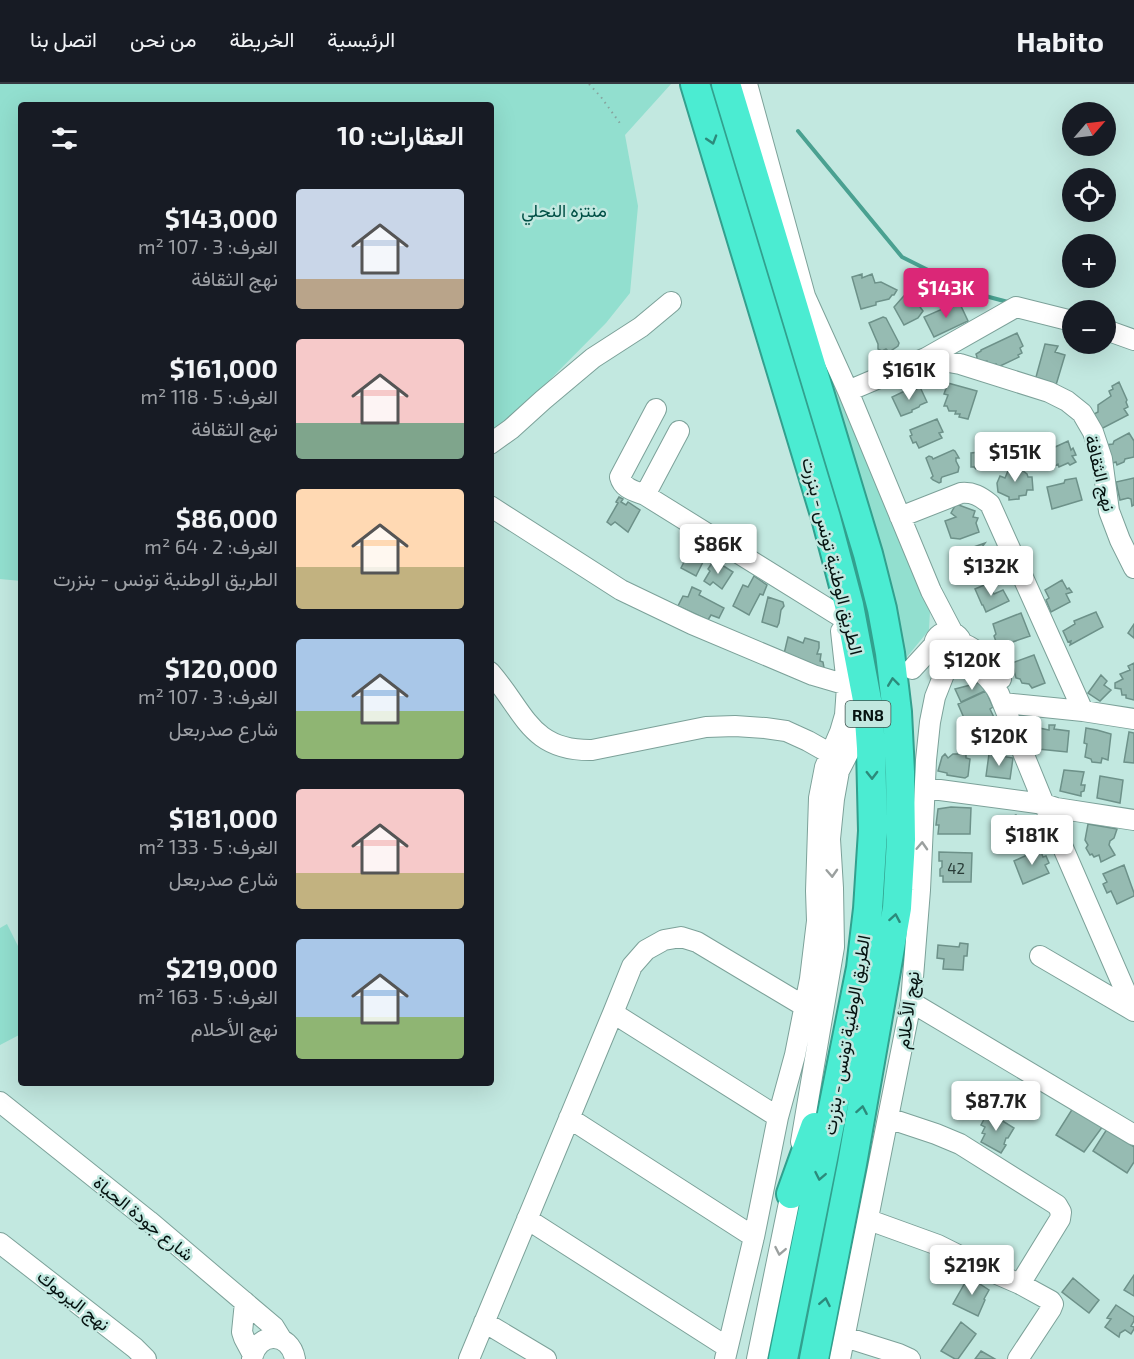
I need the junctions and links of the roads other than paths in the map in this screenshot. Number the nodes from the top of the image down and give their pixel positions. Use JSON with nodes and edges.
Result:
{"nodes":[{"id":1,"x":695,"y":84,"type":"edge"},
{"id":2,"x":726,"y":84,"type":"edge"},
{"id":3,"x":747,"y":84,"type":"edge"},
{"id":4,"x":761,"y":300,"type":"junction"},
{"id":5,"x":671,"y":302,"type":"dead end"},
{"id":6,"x":1062,"y":318,"type":"edge"},
{"id":7,"x":1116,"y":334,"type":"edge"},
{"id":8,"x":1134,"y":340,"type":"edge"},
{"id":9,"x":926,"y":358,"type":"junction"},
{"id":10,"x":848,"y":391,"type":"junction"},
{"id":11,"x":656,"y":409,"type":"dead end"},
{"id":12,"x":679,"y":431,"type":"dead end"},
{"id":13,"x":494,"y":441,"type":"edge"},
{"id":14,"x":645,"y":495,"type":"junction"},
{"id":15,"x":494,"y":509,"type":"edge"},
{"id":16,"x":900,"y":517,"type":"junction"},
{"id":17,"x":1134,"y":568,"type":"edge"},
{"id":18,"x":838,"y":615,"type":"junction"},
{"id":19,"x":949,"y":646,"type":"junction"},
{"id":20,"x":912,"y":669,"type":"dead end"},
{"id":21,"x":494,"y":677,"type":"edge"},
{"id":22,"x":847,"y":685,"type":"junction"},
{"id":23,"x":1007,"y":703,"type":"junction"},
{"id":24,"x":1083,"y":711,"type":"junction"},
{"id":25,"x":1134,"y":719,"type":"edge"},
{"id":26,"x":857,"y":736,"type":"dead end"},
{"id":27,"x":831,"y":754,"type":"junction"},
{"id":28,"x":925,"y":788,"type":"junction"},
{"id":29,"x":1050,"y":806,"type":"junction"},
{"id":30,"x":1134,"y":820,"type":"edge"},
{"id":31,"x":868,"y":909,"type":"junction"},
{"id":32,"x":1040,"y":956,"type":"dead end"},
{"id":33,"x":1134,"y":990,"type":"edge"},
{"id":34,"x":911,"y":1002,"type":"junction"},
{"id":35,"x":804,"y":1006,"type":"junction"},
{"id":36,"x":1134,"y":1011,"type":"edge"},
{"id":37,"x":613,"y":1013,"type":"junction"},
{"id":38,"x":0,"y":1102,"type":"edge"},
{"id":39,"x":778,"y":1117,"type":"junction"},
{"id":40,"x":569,"y":1118,"type":"junction"},
{"id":41,"x":888,"y":1118,"type":"junction"},
{"id":42,"x":1134,"y":1134,"type":"edge"},
{"id":43,"x":791,"y":1194,"type":"junction"},
{"id":44,"x":527,"y":1219,"type":"junction"},
{"id":45,"x":868,"y":1220,"type":"junction"},
{"id":46,"x":754,"y":1236,"type":"junction"},
{"id":47,"x":0,"y":1243,"type":"edge"},
{"id":48,"x":1020,"y":1284,"type":"junction"},
{"id":49,"x":245,"y":1302,"type":"junction"},
{"id":50,"x":484,"y":1322,"type":"junction"},
{"id":51,"x":845,"y":1337,"type":"junction"},
{"id":52,"x":288,"y":1347,"type":"edge"},
{"id":53,"x":726,"y":1353,"type":"edge"},
{"id":54,"x":252,"y":1357,"type":"edge"},
{"id":55,"x":146,"y":1359,"type":"edge"},
{"id":56,"x":310,"y":1359,"type":"edge"},
{"id":57,"x":469,"y":1359,"type":"edge"},
{"id":58,"x":546,"y":1359,"type":"edge"},
{"id":59,"x":757,"y":1359,"type":"edge"},
{"id":60,"x":783,"y":1359,"type":"edge"},
{"id":61,"x":814,"y":1359,"type":"edge"},
{"id":62,"x":840,"y":1359,"type":"edge"},
{"id":63,"x":910,"y":1359,"type":"edge"},
{"id":64,"x":1018,"y":1359,"type":"edge"}],
"edges":[{"from":1,"to":4,"type":"highway","name":"الطريق الوطنية تونس - بنزرت","number":"RN8","one_way":true},
{"from":61,"to":2,"type":"highway","name":"الطريق الوطنية تونس - بنزرت","number":"RN8","one_way":true},
{"from":3,"to":10,"type":"street"},
{"from":4,"to":18,"type":"street"},
{"from":4,"to":31,"type":"highway","name":"الطريق الوطنية تونس - بنزرت","number":"RN8","one_way":true},
{"from":5,"to":13,"type":"street"},
{"from":6,"to":9,"type":"street"},
{"from":7,"to":8,"type":"street"},
{"from":9,"to":10,"type":"street"},
{"from":9,"to":17,"type":"street","name":"نهج الثقافة"},
{"from":10,"to":16,"type":"street"},
{"from":11,"to":14,"type":"street"},
{"from":12,"to":14,"type":"street"},
{"from":14,"to":18,"type":"street"},
{"from":15,"to":22,"type":"street"},
{"from":16,"to":19,"type":"street"},
{"from":16,"to":24,"type":"street"},
{"from":18,"to":22,"type":"street"},
{"from":19,"to":20,"type":"street"},
{"from":19,"to":23,"type":"street"},
{"from":19,"to":28,"type":"street","name":"نهج الأحلام"},
{"from":21,"to":27,"type":"street"},
{"from":22,"to":27,"type":"street"},
{"from":23,"to":24,"type":"street"},
{"from":23,"to":29,"type":"street"},
{"from":24,"to":25,"type":"street"},
{"from":26,"to":43,"type":"street","one_way":true},
{"from":27,"to":35,"type":"street"},
{"from":28,"to":29,"type":"street"},
{"from":34,"to":28,"type":"street","name":"نهج الأحلام","one_way":true},
{"from":29,"to":30,"type":"street"},
{"from":29,"to":33,"type":"street"},
{"from":29,"to":36,"type":"street"},
{"from":31,"to":43,"type":"highway","number":"RN8"},
{"from":31,"to":60,"type":"highway","name":"الطريق الوطنية تونس - بنزرت","number":"RN8","one_way":true},
{"from":32,"to":36,"type":"street"},
{"from":34,"to":41,"type":"street","name":"نهج الأحلام"},
{"from":34,"to":42,"type":"street"},
{"from":35,"to":37,"type":"street"},
{"from":35,"to":39,"type":"street"},
{"from":37,"to":39,"type":"street"},
{"from":37,"to":40,"type":"street"},
{"from":38,"to":49,"type":"street","name":"شارع جودة الحياة"},
{"from":39,"to":46,"type":"street"},
{"from":40,"to":44,"type":"street"},
{"from":40,"to":46,"type":"street"},
{"from":41,"to":45,"type":"street","name":"نهج الأحلام"},
{"from":41,"to":48,"type":"street"},
{"from":43,"to":59,"type":"street","one_way":true},
{"from":44,"to":50,"type":"street"},
{"from":44,"to":53,"type":"street"},
{"from":45,"to":48,"type":"street"},
{"from":45,"to":51,"type":"street","name":"نهج الأحلام"},
{"from":46,"to":53,"type":"street"},
{"from":47,"to":55,"type":"street","name":"نهج اليرموك"},
{"from":48,"to":64,"type":"street"},
{"from":49,"to":52,"type":"street","name":"شارع جودة الحياة"},
{"from":49,"to":54,"type":"street"},
{"from":50,"to":57,"type":"street"},
{"from":50,"to":58,"type":"street"},
{"from":51,"to":62,"type":"street","name":"نهج الأحلام"},
{"from":51,"to":63,"type":"street"},
{"from":52,"to":54,"type":"street"},
{"from":52,"to":56,"type":"street","name":"شارع جودة الحياة"}]}
